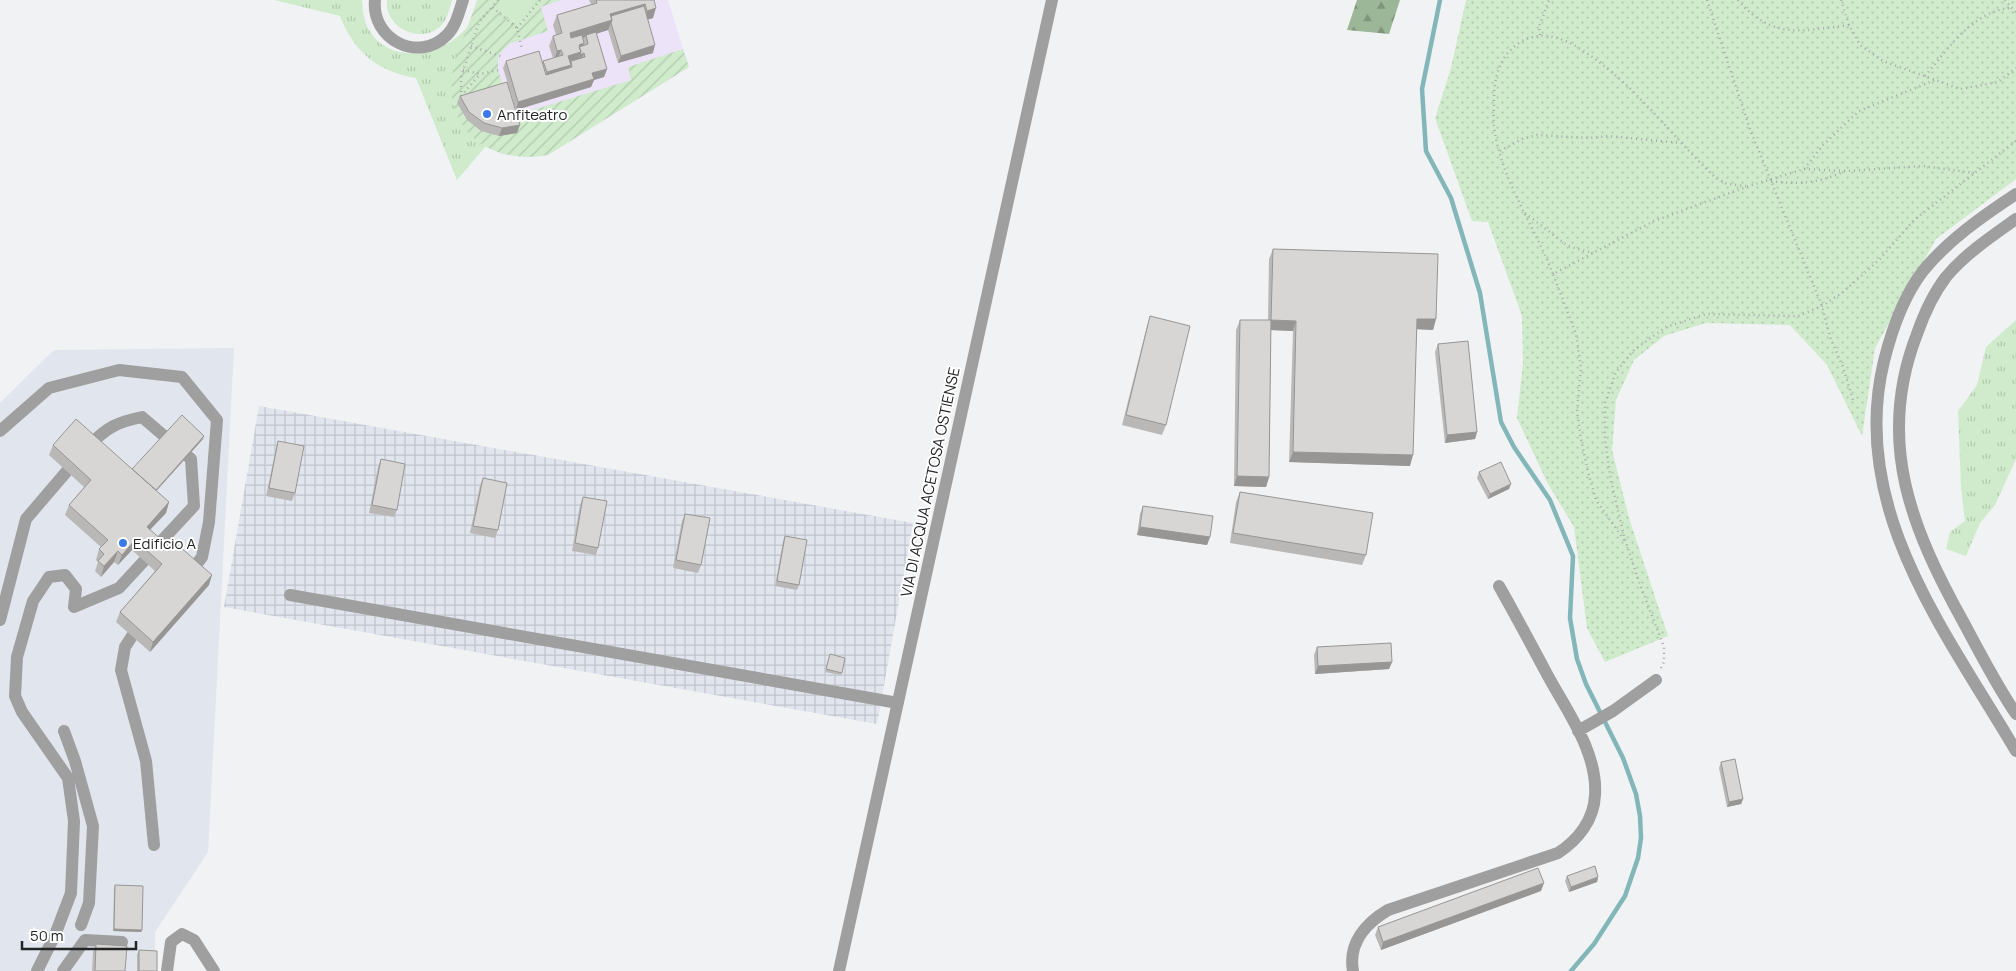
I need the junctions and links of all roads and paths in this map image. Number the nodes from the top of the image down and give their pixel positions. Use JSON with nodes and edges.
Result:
{"nodes":[{"id":1,"x":375,"y":0,"type":"edge"},
{"id":2,"x":463,"y":0,"type":"edge"},
{"id":3,"x":498,"y":0,"type":"edge"},
{"id":4,"x":540,"y":0,"type":"edge"},
{"id":5,"x":1052,"y":0,"type":"edge"},
{"id":6,"x":1549,"y":0,"type":"edge"},
{"id":7,"x":1707,"y":0,"type":"edge"},
{"id":8,"x":1738,"y":0,"type":"edge"},
{"id":9,"x":1841,"y":0,"type":"edge"},
{"id":10,"x":2006,"y":0,"type":"edge"},
{"id":11,"x":492,"y":7,"type":"junction"},
{"id":12,"x":2010,"y":8,"type":"junction"},
{"id":13,"x":2016,"y":13,"type":"edge"},
{"id":14,"x":1849,"y":25,"type":"junction"},
{"id":15,"x":517,"y":28,"type":"junction"},
{"id":16,"x":1540,"y":35,"type":"junction"},
{"id":17,"x":471,"y":46,"type":"junction"},
{"id":18,"x":522,"y":49,"type":"dead end"},
{"id":19,"x":503,"y":58,"type":"dead end"},
{"id":20,"x":2016,"y":68,"type":"edge"},
{"id":21,"x":463,"y":70,"type":"junction"},
{"id":22,"x":498,"y":70,"type":"dead end"},
{"id":23,"x":480,"y":74,"type":"junction"},
{"id":24,"x":1925,"y":76,"type":"junction"},
{"id":25,"x":1935,"y":80,"type":"junction"},
{"id":26,"x":460,"y":96,"type":"junction"},
{"id":27,"x":470,"y":98,"type":"edge"},
{"id":28,"x":2016,"y":141,"type":"edge"},
{"id":29,"x":1683,"y":143,"type":"junction"},
{"id":30,"x":1500,"y":151,"type":"junction"},
{"id":31,"x":1804,"y":169,"type":"junction"},
{"id":32,"x":1847,"y":170,"type":"junction"},
{"id":33,"x":1976,"y":173,"type":"junction"},
{"id":34,"x":1770,"y":181,"type":"junction"},
{"id":35,"x":1749,"y":186,"type":"junction"},
{"id":36,"x":2016,"y":194,"type":"edge"},
{"id":37,"x":1524,"y":212,"type":"junction"},
{"id":38,"x":2016,"y":219,"type":"edge"},
{"id":39,"x":1594,"y":253,"type":"junction"},
{"id":40,"x":1552,"y":274,"type":"junction"},
{"id":41,"x":1822,"y":306,"type":"junction"},
{"id":42,"x":1852,"y":400,"type":"dead end"},
{"id":43,"x":0,"y":431,"type":"edge"},
{"id":44,"x":90,"y":445,"type":"edge"},
{"id":45,"x":66,"y":471,"type":"edge"},
{"id":46,"x":1626,"y":543,"type":"junction"},
{"id":47,"x":155,"y":548,"type":"edge"},
{"id":48,"x":144,"y":561,"type":"edge"},
{"id":49,"x":192,"y":570,"type":"edge"},
{"id":50,"x":1499,"y":586,"type":"dead end"},
{"id":51,"x":290,"y":595,"type":"dead end"},
{"id":52,"x":0,"y":620,"type":"edge"},
{"id":53,"x":132,"y":636,"type":"edge"},
{"id":54,"x":1656,"y":680,"type":"joint"},
{"id":55,"x":898,"y":703,"type":"junction"},
{"id":56,"x":2016,"y":714,"type":"edge"},
{"id":57,"x":64,"y":731,"type":"dead end"},
{"id":58,"x":1578,"y":731,"type":"junction"},
{"id":59,"x":2013,"y":736,"type":"edge"},
{"id":60,"x":2016,"y":751,"type":"edge"},
{"id":61,"x":154,"y":845,"type":"dead end"},
{"id":62,"x":60,"y":921,"type":"junction"},
{"id":63,"x":81,"y":925,"type":"junction"},
{"id":64,"x":85,"y":940,"type":"junction"},
{"id":65,"x":122,"y":942,"type":"dead end"},
{"id":66,"x":37,"y":971,"type":"edge"},
{"id":67,"x":63,"y":971,"type":"edge"},
{"id":68,"x":167,"y":971,"type":"edge"},
{"id":69,"x":214,"y":971,"type":"edge"},
{"id":70,"x":839,"y":971,"type":"edge"},
{"id":71,"x":1353,"y":971,"type":"edge"}],
"edges":[{"from":1,"to":2,"type":"street"},
{"from":3,"to":11,"type":"path"},
{"from":4,"to":15,"type":"path"},
{"from":5,"to":55,"type":"street","name":"VIA DI ACQUA ACETOSA OSTIENSE"},
{"from":6,"to":16,"type":"path"},
{"from":7,"to":34,"type":"path"},
{"from":8,"to":14,"type":"path"},
{"from":9,"to":14,"type":"path"},
{"from":10,"to":12,"type":"path"},
{"from":11,"to":15,"type":"path"},
{"from":11,"to":17,"type":"path"},
{"from":12,"to":13,"type":"path"},
{"from":12,"to":24,"type":"path"},
{"from":14,"to":24,"type":"path"},
{"from":15,"to":18,"type":"path"},
{"from":16,"to":29,"type":"path"},
{"from":16,"to":30,"type":"path"},
{"from":17,"to":19,"type":"path"},
{"from":17,"to":21,"type":"path"},
{"from":20,"to":25,"type":"path"},
{"from":21,"to":23,"type":"path"},
{"from":21,"to":26,"type":"path"},
{"from":22,"to":23,"type":"path"},
{"from":23,"to":26,"type":"path"},
{"from":24,"to":25,"type":"path"},
{"from":25,"to":31,"type":"path"},
{"from":26,"to":27,"type":"path"},
{"from":28,"to":33,"type":"path"},
{"from":29,"to":30,"type":"path"},
{"from":29,"to":35,"type":"path"},
{"from":30,"to":37,"type":"path"},
{"from":31,"to":32,"type":"path"},
{"from":31,"to":34,"type":"path"},
{"from":32,"to":33,"type":"path"},
{"from":32,"to":34,"type":"path"},
{"from":33,"to":41,"type":"path"},
{"from":34,"to":35,"type":"path"},
{"from":34,"to":41,"type":"path"},
{"from":35,"to":39,"type":"path"},
{"from":36,"to":59,"type":"street"},
{"from":37,"to":39,"type":"path"},
{"from":37,"to":40,"type":"path"},
{"from":38,"to":56,"type":"street"},
{"from":39,"to":40,"type":"path"},
{"from":40,"to":46,"type":"path"},
{"from":41,"to":42,"type":"path"},
{"from":41,"to":46,"type":"path"},
{"from":43,"to":49,"type":"street"},
{"from":44,"to":47,"type":"street"},
{"from":45,"to":52,"type":"street"},
{"from":46,"to":54,"type":"path"},
{"from":48,"to":62,"type":"street"},
{"from":50,"to":58,"type":"street"},
{"from":51,"to":55,"type":"street"},
{"from":53,"to":61,"type":"street"},
{"from":54,"to":58,"type":"street"},
{"from":55,"to":70,"type":"street","name":"VIA DI ACQUA ACETOSA OSTIENSE"},
{"from":57,"to":63,"type":"street"},
{"from":58,"to":71,"type":"street"},
{"from":59,"to":60,"type":"street"},
{"from":62,"to":63,"type":"street"},
{"from":62,"to":66,"type":"street"},
{"from":63,"to":64,"type":"street"},
{"from":64,"to":65,"type":"street"},
{"from":64,"to":67,"type":"street"},
{"from":68,"to":69,"type":"street"}]}
